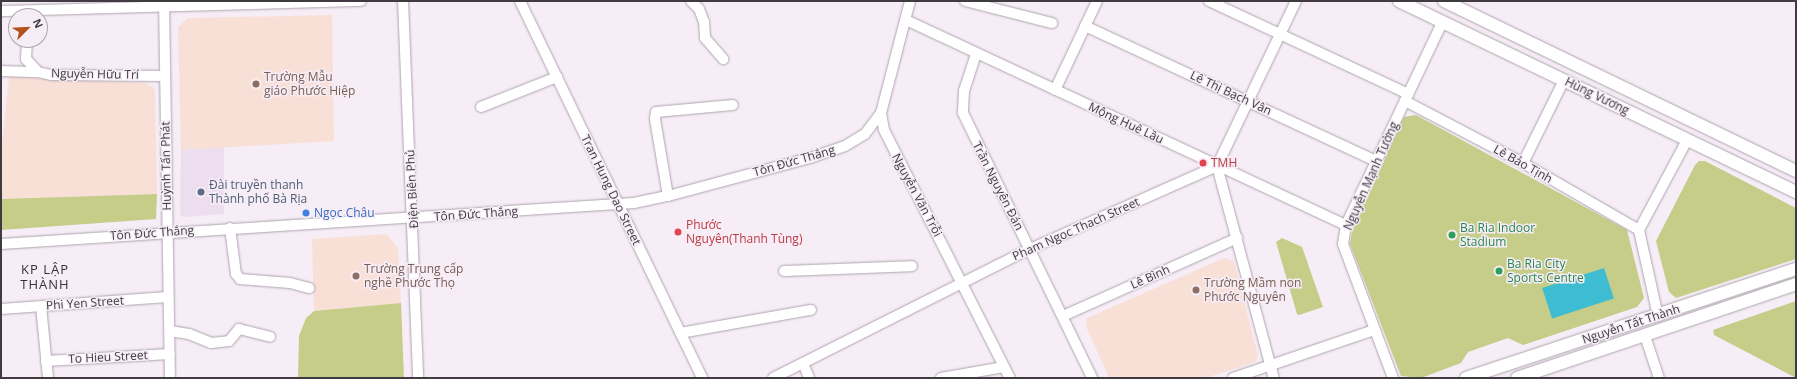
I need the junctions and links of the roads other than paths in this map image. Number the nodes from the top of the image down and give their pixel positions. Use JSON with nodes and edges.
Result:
{"nodes":[{"id":1,"x":361,"y":1,"type":"edge"},
{"id":2,"x":403,"y":1,"type":"edge"},
{"id":3,"x":520,"y":1,"type":"edge"},
{"id":4,"x":691,"y":1,"type":"edge"},
{"id":5,"x":910,"y":1,"type":"edge"},
{"id":6,"x":965,"y":1,"type":"edge"},
{"id":7,"x":1097,"y":1,"type":"edge"},
{"id":8,"x":1209,"y":1,"type":"edge"},
{"id":9,"x":1296,"y":1,"type":"edge"},
{"id":10,"x":1398,"y":1,"type":"edge"},
{"id":11,"x":1444,"y":1,"type":"edge"},
{"id":12,"x":164,"y":4,"type":"edge"},
{"id":13,"x":48,"y":8,"type":"edge"},
{"id":14,"x":906,"y":20,"type":"junction"},
{"id":15,"x":1052,"y":23,"type":"dead end"},
{"id":16,"x":1442,"y":23,"type":"junction"},
{"id":17,"x":1086,"y":26,"type":"junction"},
{"id":18,"x":1282,"y":34,"type":"junction"},
{"id":19,"x":27,"y":48,"type":"edge"},
{"id":20,"x":976,"y":54,"type":"junction"},
{"id":21,"x":723,"y":59,"type":"dead end"},
{"id":22,"x":1,"y":71,"type":"edge"},
{"id":23,"x":38,"y":72,"type":"junction"},
{"id":24,"x":165,"y":76,"type":"junction"},
{"id":25,"x":557,"y":77,"type":"junction"},
{"id":26,"x":1564,"y":80,"type":"junction"},
{"id":27,"x":1055,"y":90,"type":"junction"},
{"id":28,"x":1406,"y":97,"type":"junction"},
{"id":29,"x":1250,"y":101,"type":"junction"},
{"id":30,"x":733,"y":105,"type":"dead end"},
{"id":31,"x":481,"y":107,"type":"dead end"},
{"id":32,"x":881,"y":113,"type":"junction"},
{"id":33,"x":1687,"y":140,"type":"junction"},
{"id":34,"x":1376,"y":161,"type":"junction"},
{"id":35,"x":1523,"y":163,"type":"junction"},
{"id":36,"x":1217,"y":166,"type":"junction"},
{"id":37,"x":1796,"y":171,"type":"edge"},
{"id":38,"x":1796,"y":192,"type":"edge"},
{"id":39,"x":668,"y":196,"type":"junction"},
{"id":40,"x":618,"y":204,"type":"junction"},
{"id":41,"x":413,"y":218,"type":"junction"},
{"id":42,"x":1346,"y":225,"type":"junction"},
{"id":43,"x":230,"y":228,"type":"junction"},
{"id":44,"x":1639,"y":230,"type":"junction"},
{"id":45,"x":167,"y":232,"type":"junction"},
{"id":46,"x":1237,"y":238,"type":"junction"},
{"id":47,"x":1,"y":244,"type":"edge"},
{"id":48,"x":1030,"y":249,"type":"junction"},
{"id":49,"x":912,"y":266,"type":"dead end"},
{"id":50,"x":1796,"y":269,"type":"edge"},
{"id":51,"x":784,"y":271,"type":"dead end"},
{"id":52,"x":963,"y":283,"type":"junction"},
{"id":53,"x":1796,"y":284,"type":"edge"},
{"id":54,"x":309,"y":288,"type":"dead end"},
{"id":55,"x":168,"y":297,"type":"junction"},
{"id":56,"x":41,"y":306,"type":"junction"},
{"id":57,"x":1,"y":309,"type":"edge"},
{"id":58,"x":811,"y":310,"type":"dead end"},
{"id":59,"x":1063,"y":316,"type":"junction"},
{"id":60,"x":1658,"y":316,"type":"junction"},
{"id":61,"x":1374,"y":330,"type":"junction"},
{"id":62,"x":170,"y":331,"type":"junction"},
{"id":63,"x":680,"y":333,"type":"junction"},
{"id":64,"x":1645,"y":336,"type":"junction"},
{"id":65,"x":270,"y":337,"type":"dead end"},
{"id":66,"x":170,"y":354,"type":"junction"},
{"id":67,"x":46,"y":361,"type":"junction"},
{"id":68,"x":803,"y":363,"type":"junction"},
{"id":69,"x":1271,"y":366,"type":"junction"},
{"id":70,"x":1004,"y":367,"type":"junction"},
{"id":71,"x":48,"y":378,"type":"edge"},
{"id":72,"x":170,"y":378,"type":"edge"},
{"id":73,"x":418,"y":378,"type":"edge"},
{"id":74,"x":702,"y":378,"type":"edge"},
{"id":75,"x":773,"y":378,"type":"edge"},
{"id":76,"x":809,"y":378,"type":"edge"},
{"id":77,"x":941,"y":378,"type":"edge"},
{"id":78,"x":1010,"y":378,"type":"edge"},
{"id":79,"x":1092,"y":378,"type":"edge"},
{"id":80,"x":1233,"y":378,"type":"edge"},
{"id":81,"x":1274,"y":378,"type":"edge"},
{"id":82,"x":1392,"y":378,"type":"edge"},
{"id":83,"x":1466,"y":378,"type":"edge"},
{"id":84,"x":1517,"y":378,"type":"edge"},
{"id":85,"x":1659,"y":378,"type":"edge"}],
"edges":[{"from":1,"to":12,"type":"street"},
{"from":2,"to":41,"type":"street","name":"Điện Biên Phủ"},
{"from":3,"to":25,"type":"street","name":"Tran Hung Dao Street"},
{"from":4,"to":21,"type":"street"},
{"from":5,"to":14,"type":"street","name":"Nguyễn Văn Trỗi"},
{"from":6,"to":15,"type":"street"},
{"from":7,"to":17,"type":"street"},
{"from":8,"to":18,"type":"street","name":"Lê Bảo Tịnh"},
{"from":9,"to":18,"type":"street"},
{"from":10,"to":16,"type":"main road","name":"Hùng Vương"},
{"from":11,"to":37,"type":"main road","name":"Hùng Vương"},
{"from":12,"to":13,"type":"street"},
{"from":12,"to":24,"type":"street","name":"Huỳnh Tấn Phát"},
{"from":14,"to":20,"type":"street","name":"Mộng Huê Lầu"},
{"from":14,"to":32,"type":"street","name":"Nguyễn Văn Trỗi"},
{"from":16,"to":26,"type":"main road","name":"Hùng Vương"},
{"from":16,"to":28,"type":"street","name":"Nguyễn Mạnh Tường"},
{"from":17,"to":27,"type":"street"},
{"from":17,"to":29,"type":"street","name":"Lê Thị Bạch Vân"},
{"from":18,"to":28,"type":"street","name":"Lê Bảo Tịnh"},
{"from":18,"to":29,"type":"street"},
{"from":19,"to":23,"type":"street","name":"Nguyễn Hữu Trí"},
{"from":20,"to":27,"type":"street","name":"Mộng Huê Lầu"},
{"from":20,"to":48,"type":"street","name":"Trần Nguyên Đán"},
{"from":22,"to":23,"type":"street"},
{"from":23,"to":24,"type":"street","name":"Nguyễn Hữu Trí"},
{"from":24,"to":45,"type":"street","name":"Huỳnh Tấn Phát"},
{"from":25,"to":31,"type":"street"},
{"from":25,"to":40,"type":"street","name":"Tran Hung Dao Street"},
{"from":26,"to":33,"type":"main road","name":"Hùng Vương"},
{"from":26,"to":35,"type":"street"},
{"from":27,"to":36,"type":"street","name":"Mộng Huê Lầu"},
{"from":28,"to":34,"type":"street","name":"Nguyễn Mạnh Tường"},
{"from":28,"to":35,"type":"street","name":"Lê Bảo Tịnh"},
{"from":29,"to":34,"type":"street","name":"Lê Thị Bạch Vân"},
{"from":29,"to":36,"type":"street"},
{"from":30,"to":39,"type":"street"},
{"from":32,"to":39,"type":"street","name":"Tôn Đức Thắng"},
{"from":32,"to":52,"type":"street","name":"Nguyễn Văn Trỗi"},
{"from":33,"to":38,"type":"main road","name":"Hùng Vương"},
{"from":33,"to":44,"type":"street"},
{"from":34,"to":42,"type":"street","name":"Nguyễn Mạnh Tường"},
{"from":35,"to":44,"type":"street","name":"Lê Bảo Tịnh"},
{"from":36,"to":42,"type":"street","name":"Mộng Huê Lầu"},
{"from":36,"to":46,"type":"street"},
{"from":36,"to":48,"type":"street","name":"Pham Ngoc Thach Street"},
{"from":39,"to":40,"type":"street","name":"Tôn Đức Thắng"},
{"from":40,"to":41,"type":"street","name":"Tôn Đức Thắng"},
{"from":40,"to":63,"type":"street","name":"Tran Hung Dao Street"},
{"from":41,"to":43,"type":"street","name":"Tôn Đức Thắng"},
{"from":41,"to":73,"type":"street","name":"Điện Biên Phủ"},
{"from":42,"to":61,"type":"street","name":"Nguyễn Mạnh Tường"},
{"from":43,"to":45,"type":"street","name":"Tôn Đức Thắng"},
{"from":43,"to":54,"type":"street"},
{"from":44,"to":60,"type":"street"},
{"from":45,"to":47,"type":"street","name":"Tôn Đức Thắng"},
{"from":45,"to":55,"type":"street","name":"Huỳnh Tấn Phát"},
{"from":46,"to":59,"type":"street","name":"Lê Bình"},
{"from":46,"to":69,"type":"street"},
{"from":48,"to":52,"type":"street","name":"Pham Ngoc Thach Street"},
{"from":48,"to":59,"type":"street","name":"Trần Nguyên Đán"},
{"from":49,"to":51,"type":"street"},
{"from":50,"to":60,"type":"main road","name":"Nguyễn Tất Thành"},
{"from":52,"to":68,"type":"street","name":"Pham Ngoc Thach Street"},
{"from":52,"to":70,"type":"street","name":"Nguyễn Văn Trỗi"},
{"from":53,"to":64,"type":"main road","name":"Nguyễn Tất Thành"},
{"from":55,"to":56,"type":"street","name":"Phi Yen Street"},
{"from":55,"to":62,"type":"street","name":"Huỳnh Tấn Phát"},
{"from":56,"to":57,"type":"street","name":"Phi Yen Street"},
{"from":56,"to":67,"type":"street"},
{"from":58,"to":63,"type":"street"},
{"from":59,"to":79,"type":"street","name":"Trần Nguyên Đán"},
{"from":60,"to":83,"type":"main road","name":"Nguyễn Tất Thành"},
{"from":61,"to":69,"type":"street"},
{"from":61,"to":82,"type":"street","name":"Nguyễn Mạnh Tường"},
{"from":62,"to":65,"type":"street"},
{"from":62,"to":66,"type":"street","name":"Huỳnh Tấn Phát"},
{"from":63,"to":74,"type":"street","name":"Tran Hung Dao Street"},
{"from":64,"to":84,"type":"main road","name":"Nguyễn Tất Thành"},
{"from":64,"to":85,"type":"street"},
{"from":66,"to":67,"type":"street","name":"To Hieu Street"},
{"from":66,"to":72,"type":"street","name":"Huỳnh Tấn Phát"},
{"from":67,"to":71,"type":"street"},
{"from":68,"to":75,"type":"street","name":"Pham Ngoc Thach Street"},
{"from":68,"to":76,"type":"street"},
{"from":69,"to":80,"type":"street"},
{"from":69,"to":81,"type":"street"},
{"from":70,"to":77,"type":"street"},
{"from":70,"to":78,"type":"street","name":"Nguyễn Văn Trỗi"}]}
